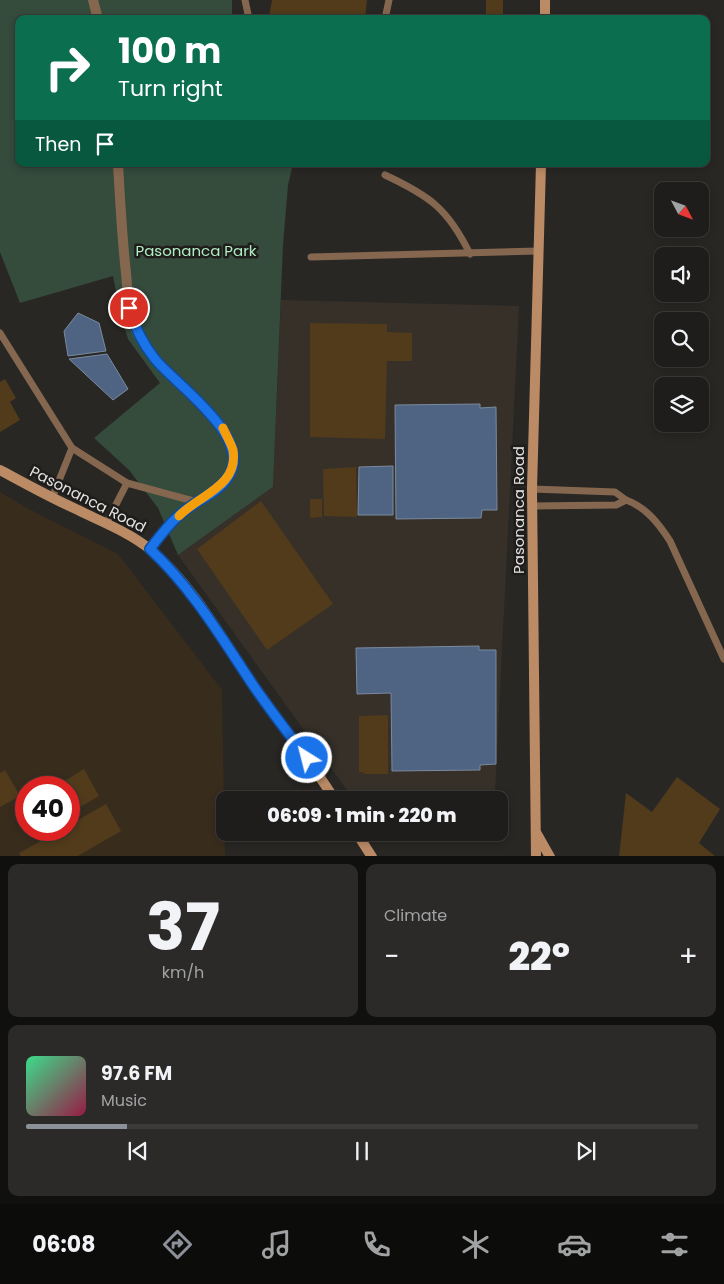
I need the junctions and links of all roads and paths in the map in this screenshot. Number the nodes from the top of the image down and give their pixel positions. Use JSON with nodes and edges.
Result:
{"nodes":[{"id":1,"x":93,"y":0,"type":"edge"},
{"id":2,"x":245,"y":0,"type":"edge"},
{"id":3,"x":389,"y":0,"type":"edge"},
{"id":4,"x":544,"y":0,"type":"edge"},
{"id":5,"x":97,"y":15,"type":"edge"},
{"id":6,"x":248,"y":15,"type":"edge"},
{"id":7,"x":386,"y":15,"type":"edge"},
{"id":8,"x":545,"y":15,"type":"edge"},
{"id":9,"x":118,"y":167,"type":"edge"},
{"id":10,"x":541,"y":167,"type":"edge"},
{"id":11,"x":385,"y":175,"type":"dead end"},
{"id":12,"x":538,"y":251,"type":"junction"},
{"id":13,"x":470,"y":254,"type":"junction"},
{"id":14,"x":311,"y":257,"type":"dead end"},
{"id":15,"x":0,"y":333,"type":"edge"},
{"id":16,"x":72,"y":448,"type":"junction"},
{"id":17,"x":0,"y":470,"type":"edge"},
{"id":18,"x":127,"y":483,"type":"junction"},
{"id":19,"x":532,"y":489,"type":"junction"},
{"id":20,"x":52,"y":498,"type":"junction"},
{"id":21,"x":626,"y":500,"type":"junction"},
{"id":22,"x":197,"y":502,"type":"junction"},
{"id":23,"x":532,"y":506,"type":"junction"},
{"id":24,"x":106,"y":524,"type":"junction"},
{"id":25,"x":150,"y":549,"type":"junction"},
{"id":26,"x":724,"y":658,"type":"edge"},
{"id":27,"x":329,"y":791,"type":"edge"},
{"id":28,"x":536,"y":833,"type":"junction"},
{"id":29,"x":362,"y":841,"type":"edge"},
{"id":30,"x":372,"y":856,"type":"edge"},
{"id":31,"x":536,"y":856,"type":"edge"},
{"id":32,"x":550,"y":856,"type":"edge"}],
"edges":[{"from":1,"to":5,"type":"street"},
{"from":2,"to":6,"type":"lane"},
{"from":3,"to":7,"type":"lane"},
{"from":4,"to":8,"type":"street"},
{"from":9,"to":22,"type":"street"},
{"from":10,"to":12,"type":"street","name":"Pasonanca Road"},
{"from":11,"to":13,"type":"lane"},
{"from":12,"to":13,"type":"lane"},
{"from":12,"to":19,"type":"street","name":"Pasonanca Road"},
{"from":13,"to":14,"type":"lane"},
{"from":15,"to":16,"type":"lane"},
{"from":16,"to":18,"type":"lane"},
{"from":16,"to":20,"type":"lane"},
{"from":17,"to":20,"type":"street","name":"Pasonanca Road"},
{"from":18,"to":22,"type":"lane"},
{"from":18,"to":24,"type":"lane"},
{"from":19,"to":21,"type":"lane"},
{"from":19,"to":23,"type":"street","name":"Pasonanca Road"},
{"from":20,"to":24,"type":"street","name":"Pasonanca Road"},
{"from":21,"to":23,"type":"lane"},
{"from":21,"to":26,"type":"lane"},
{"from":22,"to":25,"type":"street"},
{"from":23,"to":28,"type":"street","name":"Pasonanca Road"},
{"from":24,"to":25,"type":"street","name":"Pasonanca Road"},
{"from":25,"to":27,"type":"street","name":"Pasonanca Road"},
{"from":28,"to":31,"type":"street","name":"Pasonanca Road"},
{"from":28,"to":32,"type":"street"},
{"from":29,"to":30,"type":"street"}]}
